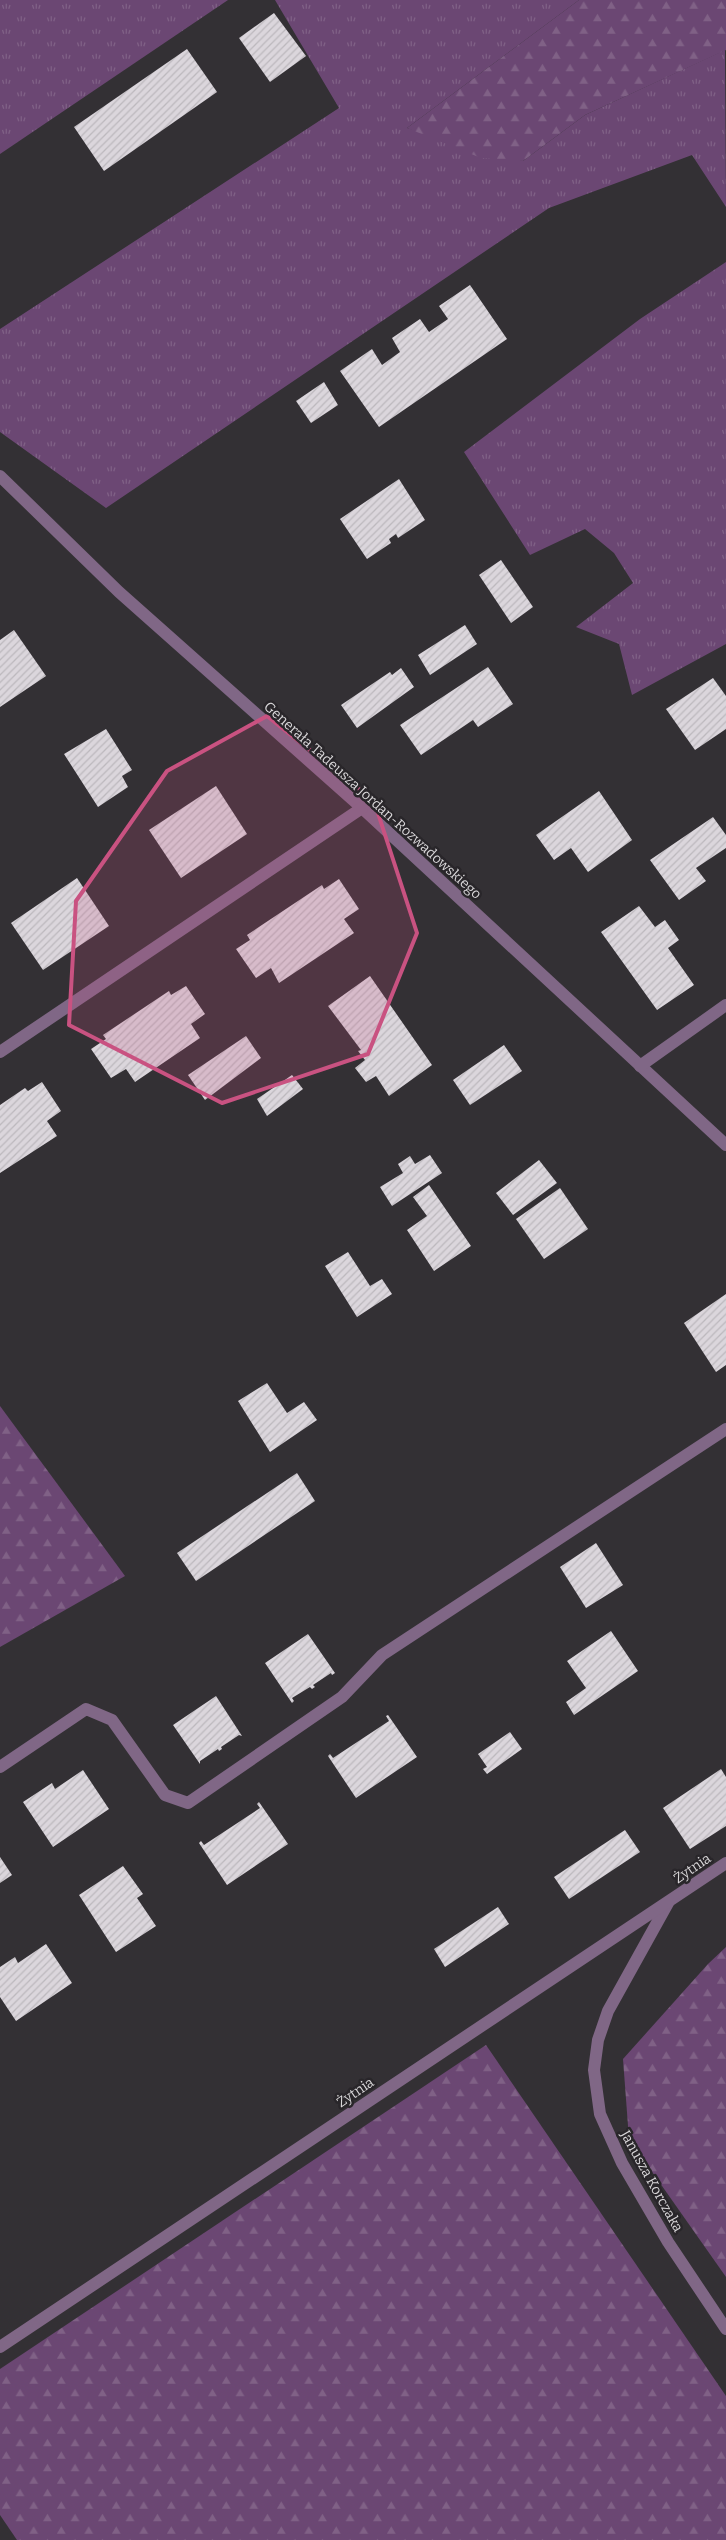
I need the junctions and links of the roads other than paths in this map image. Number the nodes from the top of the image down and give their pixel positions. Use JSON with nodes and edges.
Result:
{"nodes":[{"id":1,"x":0,"y":476,"type":"edge"},
{"id":2,"x":362,"y":808,"type":"junction"},
{"id":3,"x":726,"y":1005,"type":"edge"},
{"id":4,"x":0,"y":1052,"type":"edge"},
{"id":5,"x":640,"y":1066,"type":"junction"},
{"id":6,"x":726,"y":1145,"type":"edge"},
{"id":7,"x":726,"y":1429,"type":"edge"},
{"id":8,"x":0,"y":1767,"type":"edge"},
{"id":9,"x":726,"y":1863,"type":"edge"},
{"id":10,"x":669,"y":1901,"type":"junction"},
{"id":11,"x":726,"y":2329,"type":"edge"},
{"id":12,"x":0,"y":2347,"type":"edge"}],
"edges":[{"from":1,"to":2,"type":"street","name":"Generała Tadeusza Jordan-Rozwadowskiego"},
{"from":2,"to":4,"type":"street"},
{"from":2,"to":5,"type":"street","name":"Generała Tadeusza Jordan-Rozwadowskiego"},
{"from":3,"to":5,"type":"street"},
{"from":5,"to":6,"type":"street","name":"Generała Tadeusza Jordan-Rozwadowskiego"},
{"from":7,"to":8,"type":"street"},
{"from":9,"to":10,"type":"street","name":"Żytnia"},
{"from":10,"to":11,"type":"street","name":"Janusza Korczaka"},
{"from":10,"to":12,"type":"street","name":"Żytnia"}]}
